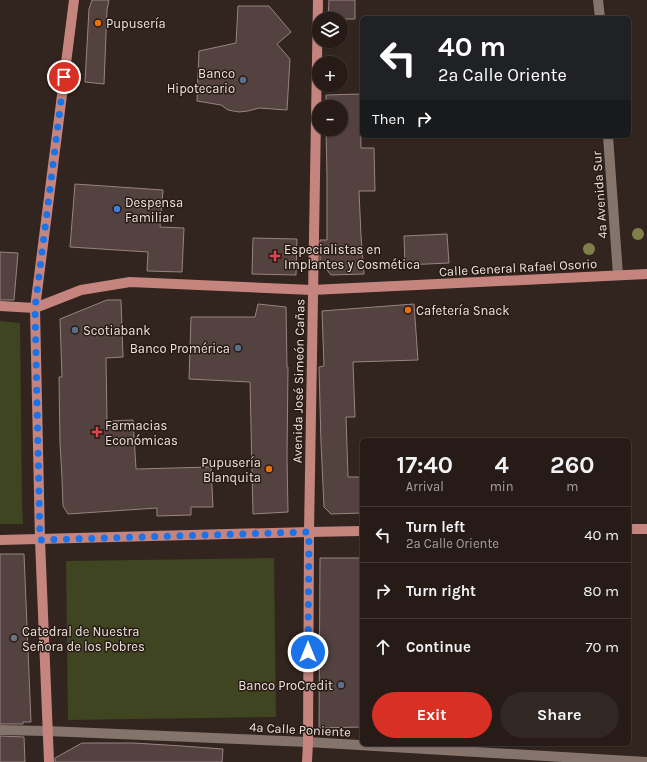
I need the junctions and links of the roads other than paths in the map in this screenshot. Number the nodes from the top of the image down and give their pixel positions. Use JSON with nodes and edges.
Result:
{"nodes":[{"id":1,"x":74,"y":0,"type":"edge"},
{"id":2,"x":318,"y":0,"type":"edge"},
{"id":3,"x":598,"y":0,"type":"edge"},
{"id":4,"x":600,"y":16,"type":"edge"},
{"id":5,"x":608,"y":138,"type":"edge"},
{"id":6,"x":647,"y":274,"type":"edge"},
{"id":7,"x":618,"y":275,"type":"junction"},
{"id":8,"x":312,"y":290,"type":"junction"},
{"id":9,"x":0,"y":306,"type":"edge"},
{"id":10,"x":35,"y":308,"type":"junction"},
{"id":11,"x":631,"y":529,"type":"edge"},
{"id":12,"x":647,"y":529,"type":"edge"},
{"id":13,"x":360,"y":531,"type":"edge"},
{"id":14,"x":309,"y":532,"type":"junction"},
{"id":15,"x":0,"y":540,"type":"edge"},
{"id":16,"x":40,"y":540,"type":"junction"},
{"id":17,"x":0,"y":730,"type":"edge"},
{"id":18,"x":47,"y":731,"type":"junction"},
{"id":19,"x":308,"y":742,"type":"junction"},
{"id":20,"x":360,"y":745,"type":"edge"},
{"id":21,"x":376,"y":746,"type":"edge"},
{"id":22,"x":49,"y":762,"type":"edge"},
{"id":23,"x":307,"y":762,"type":"edge"},
{"id":24,"x":647,"y":762,"type":"edge"}],
"edges":[{"from":1,"to":10,"type":"main road"},
{"from":2,"to":8,"type":"main road","name":"Avenida José Simeón Cañas"},
{"from":3,"to":4,"type":"street"},
{"from":5,"to":7,"type":"street","name":"4a Avenida Sur"},
{"from":6,"to":7,"type":"main road","name":"Calle General Rafael Osorio"},
{"from":7,"to":8,"type":"main road","name":"Calle General Rafael Osorio"},
{"from":8,"to":10,"type":"main road","name":"Calle General Rafael Osorio"},
{"from":8,"to":14,"type":"main road","name":"Avenida José Simeón Cañas"},
{"from":9,"to":10,"type":"main road"},
{"from":10,"to":16,"type":"main road"},
{"from":11,"to":12,"type":"main road"},
{"from":13,"to":14,"type":"main road"},
{"from":14,"to":16,"type":"main road"},
{"from":14,"to":19,"type":"main road","name":"Avenida José Simeón Cañas"},
{"from":15,"to":16,"type":"main road"},
{"from":16,"to":18,"type":"main road"},
{"from":17,"to":18,"type":"street","name":"4a Calle Poniente"},
{"from":18,"to":19,"type":"street","name":"4a Calle Poniente"},
{"from":18,"to":22,"type":"main road"},
{"from":19,"to":20,"type":"street","name":"4a Calle Poniente"},
{"from":19,"to":23,"type":"main road","name":"Avenida José Simeón Cañas"},
{"from":21,"to":24,"type":"street","name":"4a Calle Poniente"}]}
